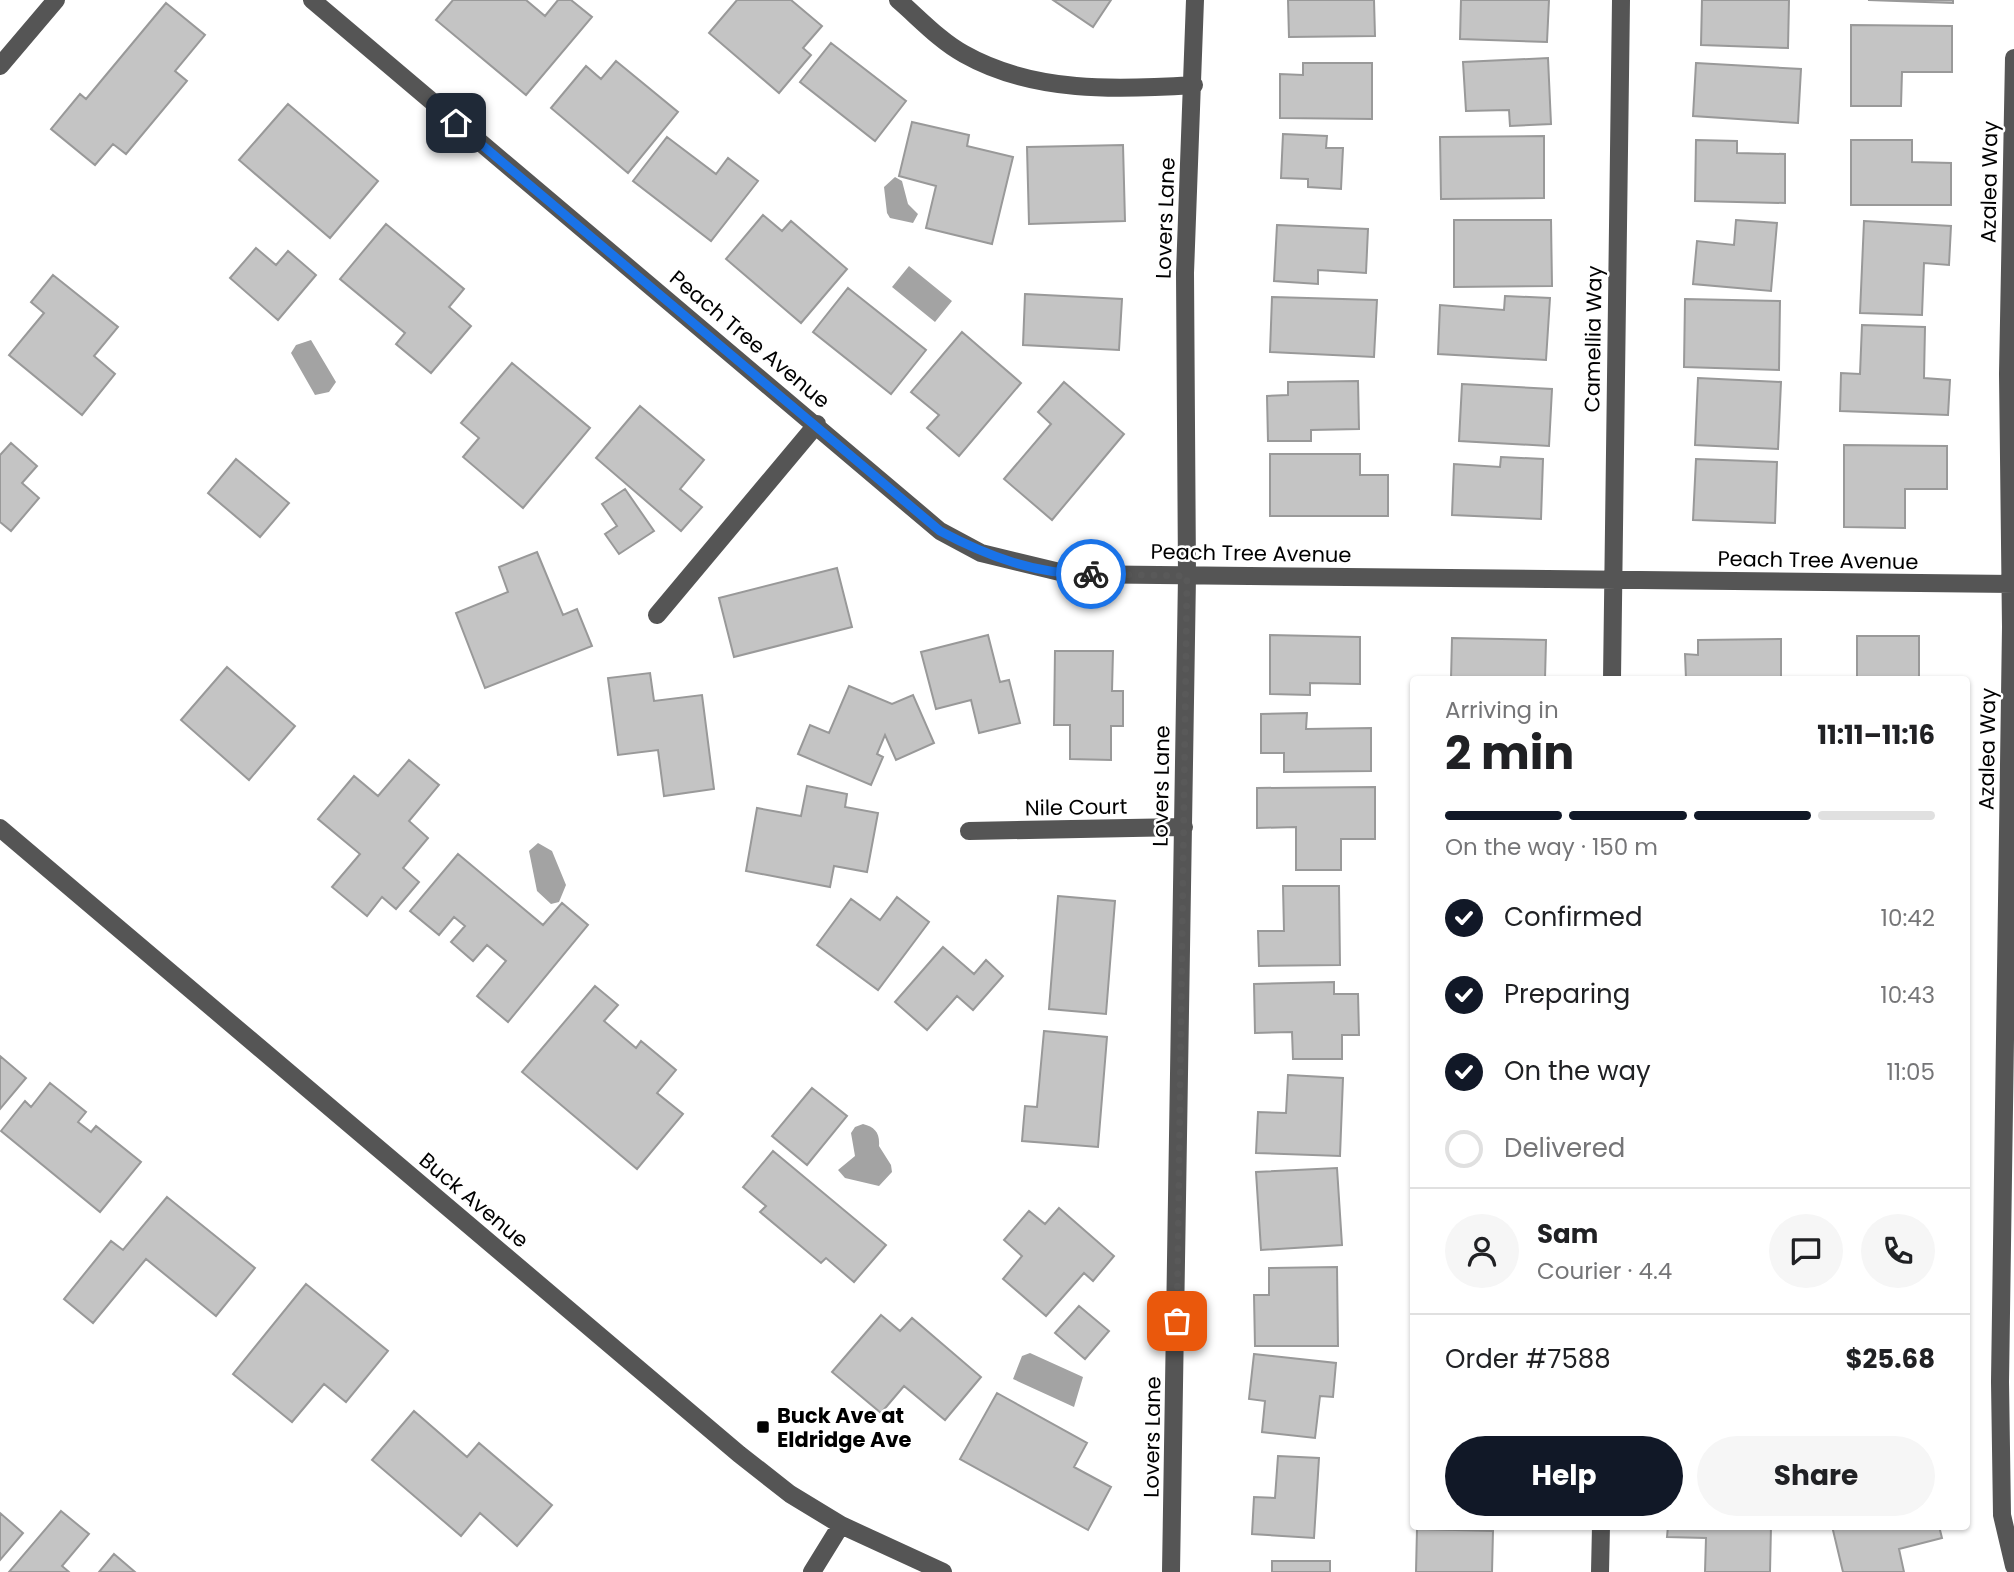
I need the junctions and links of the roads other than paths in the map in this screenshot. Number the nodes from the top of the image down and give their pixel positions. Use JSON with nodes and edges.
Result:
{"nodes":[{"id":1,"x":56,"y":0,"type":"edge"},
{"id":2,"x":312,"y":0,"type":"edge"},
{"id":3,"x":898,"y":0,"type":"edge"},
{"id":4,"x":1195,"y":0,"type":"edge"},
{"id":5,"x":1621,"y":0,"type":"edge"},
{"id":6,"x":2014,"y":58,"type":"edge"},
{"id":7,"x":0,"y":66,"type":"edge"},
{"id":8,"x":1194,"y":85,"type":"junction"},
{"id":9,"x":817,"y":424,"type":"junction"},
{"id":10,"x":1187,"y":576,"type":"junction"},
{"id":11,"x":1613,"y":580,"type":"junction"},
{"id":12,"x":2013,"y":584,"type":"edge"},
{"id":13,"x":657,"y":615,"type":"dead end"},
{"id":14,"x":1612,"y":676,"type":"edge"},
{"id":15,"x":1184,"y":827,"type":"junction"},
{"id":16,"x":0,"y":828,"type":"edge"},
{"id":17,"x":969,"y":831,"type":"dead end"},
{"id":18,"x":841,"y":1525,"type":"junction"},
{"id":19,"x":1601,"y":1530,"type":"edge"},
{"id":20,"x":2014,"y":1566,"type":"edge"},
{"id":21,"x":814,"y":1572,"type":"edge"},
{"id":22,"x":943,"y":1572,"type":"edge"},
{"id":23,"x":1171,"y":1572,"type":"edge"},
{"id":24,"x":1600,"y":1572,"type":"edge"}],
"edges":[{"from":1,"to":7,"type":"street"},
{"from":2,"to":9,"type":"street","name":"Peach Tree Avenue"},
{"from":3,"to":8,"type":"street"},
{"from":4,"to":8,"type":"street","name":"Lovers Lane"},
{"from":5,"to":11,"type":"street","name":"Camellia Way"},
{"from":6,"to":12,"type":"street","name":"Azalea Way"},
{"from":8,"to":10,"type":"street","name":"Lovers Lane"},
{"from":9,"to":10,"type":"street","name":"Peach Tree Avenue"},
{"from":9,"to":13,"type":"street"},
{"from":10,"to":11,"type":"street","name":"Peach Tree Avenue"},
{"from":10,"to":15,"type":"street","name":"Lovers Lane"},
{"from":11,"to":12,"type":"street","name":"Peach Tree Avenue"},
{"from":11,"to":14,"type":"street","name":"Camellia Way"},
{"from":12,"to":20,"type":"street","name":"Azalea Way"},
{"from":15,"to":17,"type":"street","name":"Nile Court"},
{"from":15,"to":23,"type":"street","name":"Lovers Lane"},
{"from":16,"to":18,"type":"street","name":"Buck Avenue"},
{"from":18,"to":21,"type":"street"},
{"from":18,"to":22,"type":"street","name":"Buck Avenue"},
{"from":19,"to":24,"type":"street"}]}
